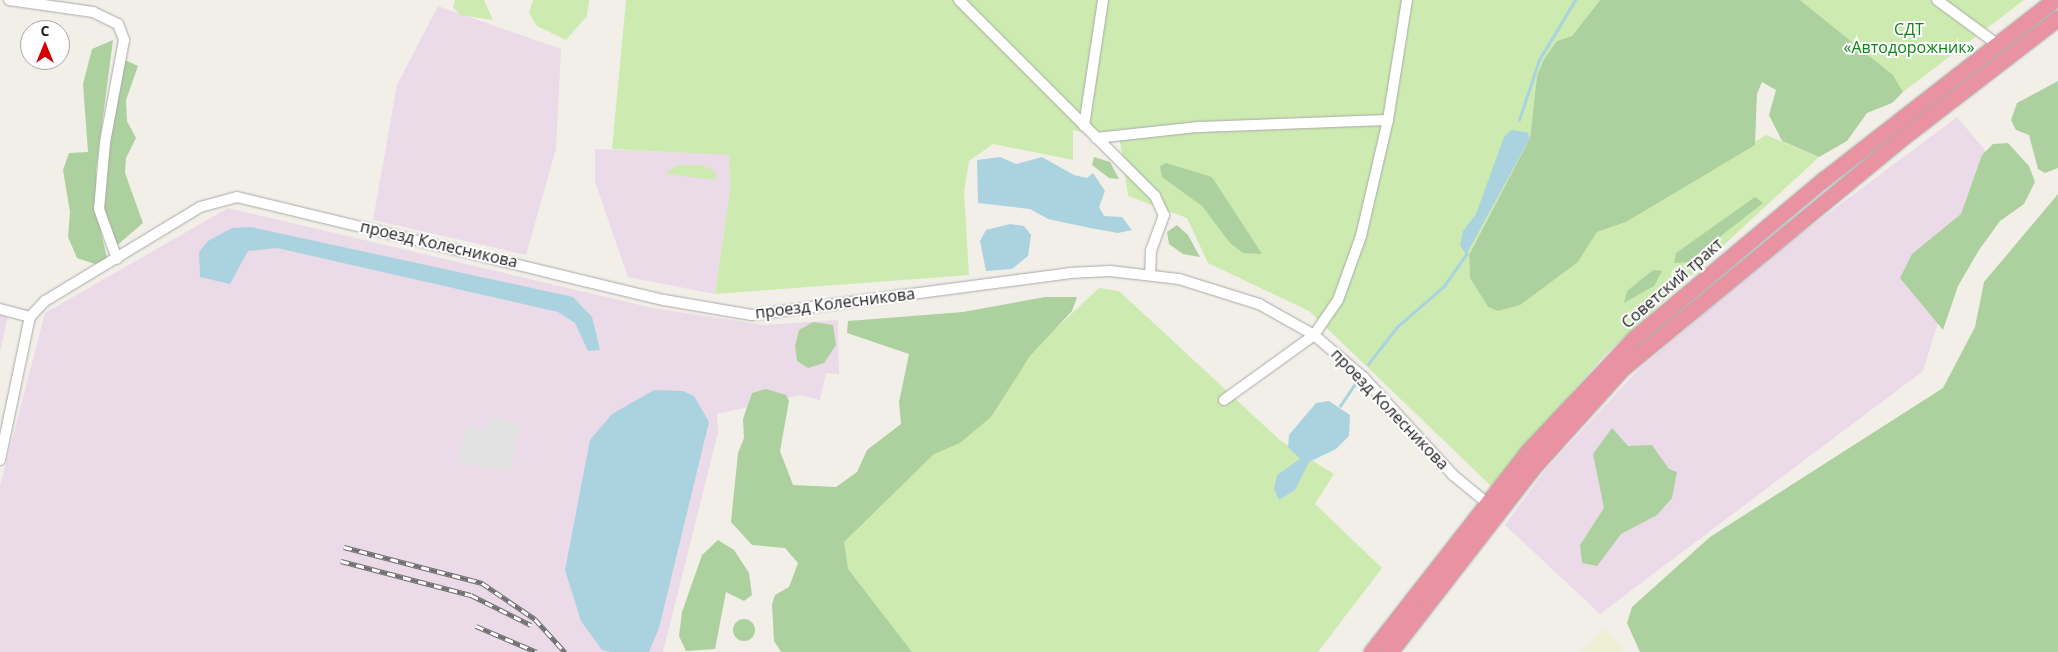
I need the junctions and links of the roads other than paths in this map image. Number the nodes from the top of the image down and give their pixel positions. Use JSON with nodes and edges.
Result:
{"nodes":[{"id":1,"x":9,"y":0,"type":"edge"},
{"id":2,"x":959,"y":0,"type":"edge"},
{"id":3,"x":1103,"y":0,"type":"edge"},
{"id":4,"x":1407,"y":0,"type":"edge"},
{"id":5,"x":1937,"y":0,"type":"edge"},
{"id":6,"x":2054,"y":0,"type":"edge"},
{"id":7,"x":2058,"y":18,"type":"edge"},
{"id":8,"x":1997,"y":44,"type":"junction"},
{"id":9,"x":1388,"y":120,"type":"junction"},
{"id":10,"x":1084,"y":126,"type":"junction"},
{"id":11,"x":1096,"y":138,"type":"junction"},
{"id":12,"x":117,"y":259,"type":"junction"},
{"id":13,"x":1150,"y":273,"type":"junction"},
{"id":14,"x":0,"y":309,"type":"edge"},
{"id":15,"x":30,"y":317,"type":"junction"},
{"id":16,"x":1314,"y":335,"type":"junction"},
{"id":17,"x":1224,"y":400,"type":"dead end"},
{"id":18,"x":0,"y":460,"type":"edge"},
{"id":19,"x":1492,"y":508,"type":"junction"},
{"id":20,"x":1371,"y":652,"type":"edge"},
{"id":21,"x":1390,"y":652,"type":"edge"}],
"edges":[{"from":1,"to":12,"type":"street"},
{"from":2,"to":10,"type":"street"},
{"from":3,"to":10,"type":"street"},
{"from":4,"to":9,"type":"street"},
{"from":5,"to":8,"type":"street"},
{"from":6,"to":8,"type":"highway","name":"Советский тракт"},
{"from":7,"to":19,"type":"highway","name":"Советский тракт"},
{"from":8,"to":19,"type":"highway","name":"Советский тракт"},
{"from":9,"to":11,"type":"street"},
{"from":9,"to":16,"type":"street"},
{"from":10,"to":11,"type":"street"},
{"from":11,"to":13,"type":"street"},
{"from":12,"to":13,"type":"street","name":"проезд Колесникова"},
{"from":12,"to":15,"type":"street","name":"проезд Колесникова"},
{"from":13,"to":16,"type":"street","name":"проезд Колесникова"},
{"from":14,"to":15,"type":"street"},
{"from":15,"to":18,"type":"street"},
{"from":16,"to":17,"type":"street"},
{"from":16,"to":19,"type":"street","name":"проезд Колесникова"},
{"from":19,"to":20,"type":"highway","name":"Советский тракт"},
{"from":19,"to":21,"type":"highway","name":"Советский тракт"}]}
